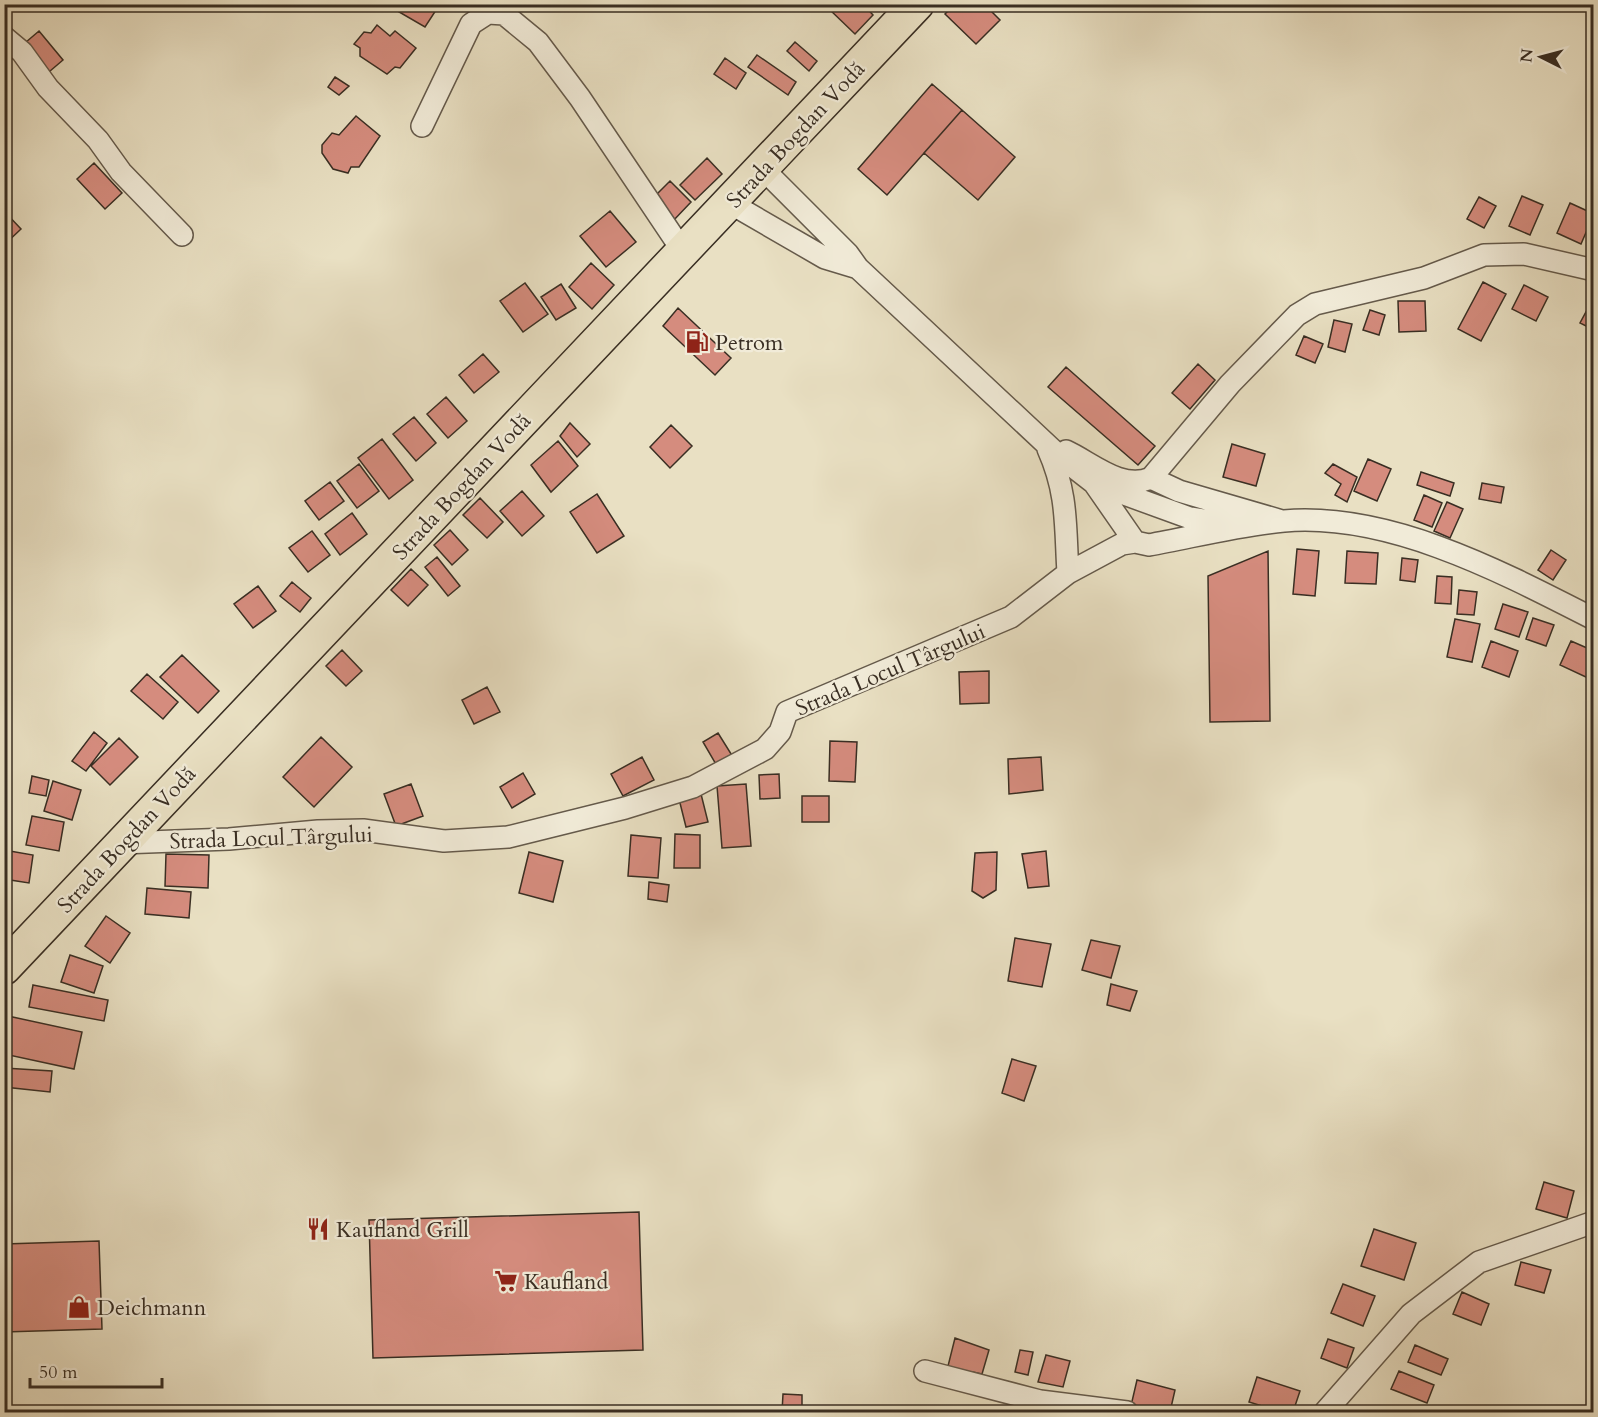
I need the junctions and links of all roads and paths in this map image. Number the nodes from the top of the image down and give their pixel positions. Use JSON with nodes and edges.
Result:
{"nodes":[{"id":1,"x":917,"y":4,"type":"edge"},
{"id":2,"x":4,"y":37,"type":"edge"},
{"id":3,"x":423,"y":126,"type":"dead end"},
{"id":4,"x":762,"y":168,"type":"junction"},
{"id":5,"x":730,"y":203,"type":"junction"},
{"id":6,"x":182,"y":235,"type":"dead end"},
{"id":7,"x":684,"y":253,"type":"junction"},
{"id":8,"x":858,"y":268,"type":"junction"},
{"id":9,"x":1593,"y":270,"type":"edge"},
{"id":10,"x":1044,"y":440,"type":"junction"},
{"id":11,"x":1151,"y":478,"type":"junction"},
{"id":12,"x":1094,"y":483,"type":"junction"},
{"id":13,"x":1179,"y":491,"type":"junction"},
{"id":14,"x":1139,"y":499,"type":"junction"},
{"id":15,"x":1284,"y":521,"type":"junction"},
{"id":16,"x":1136,"y":542,"type":"junction"},
{"id":17,"x":1068,"y":573,"type":"junction"},
{"id":18,"x":1593,"y":619,"type":"edge"},
{"id":19,"x":121,"y":843,"type":"junction"},
{"id":20,"x":4,"y":968,"type":"edge"},
{"id":21,"x":1593,"y":1222,"type":"edge"},
{"id":22,"x":925,"y":1371,"type":"dead end"},
{"id":23,"x":1127,"y":1413,"type":"edge"},
{"id":24,"x":1325,"y":1413,"type":"edge"}],
"edges":[{"from":1,"to":4,"type":"main road","name":"Strada Bogdan Vodă"},
{"from":2,"to":6,"type":"street"},
{"from":3,"to":7,"type":"street"},
{"from":4,"to":5,"type":"main road","name":"Strada Bogdan Vodă"},
{"from":4,"to":8,"type":"street","name":"Strada Locul Târgului"},
{"from":5,"to":7,"type":"main road","name":"Strada Bogdan Vodă"},
{"from":5,"to":8,"type":"street","name":"Strada Locul Târgului"},
{"from":7,"to":19,"type":"main road","name":"Strada Bogdan Vodă"},
{"from":8,"to":10,"type":"street","name":"Strada Locul Târgului"},
{"from":9,"to":11,"type":"street"},
{"from":10,"to":11,"type":"street","name":"Strada Locul Târgului"},
{"from":10,"to":12,"type":"street","name":"Strada Locul Târgului"},
{"from":10,"to":17,"type":"street","name":"Strada Locul Târgului"},
{"from":11,"to":13,"type":"street","name":"Strada Locul Târgului"},
{"from":12,"to":14,"type":"street","name":"Strada Locul Târgului"},
{"from":12,"to":16,"type":"street","name":"Strada Locul Târgului"},
{"from":13,"to":14,"type":"street","name":"Strada Locul Târgului"},
{"from":13,"to":15,"type":"street","name":"Strada Locul Târgului"},
{"from":14,"to":15,"type":"street","name":"Strada Locul Târgului"},
{"from":15,"to":16,"type":"street","name":"Strada Locul Târgului"},
{"from":15,"to":18,"type":"street","name":"Strada Locul Târgului"},
{"from":16,"to":17,"type":"street","name":"Strada Locul Târgului"},
{"from":17,"to":19,"type":"street","name":"Strada Locul Târgului"},
{"from":19,"to":20,"type":"main road","name":"Strada Bogdan Vodă"},
{"from":21,"to":24,"type":"street"},
{"from":22,"to":23,"type":"street"}]}
